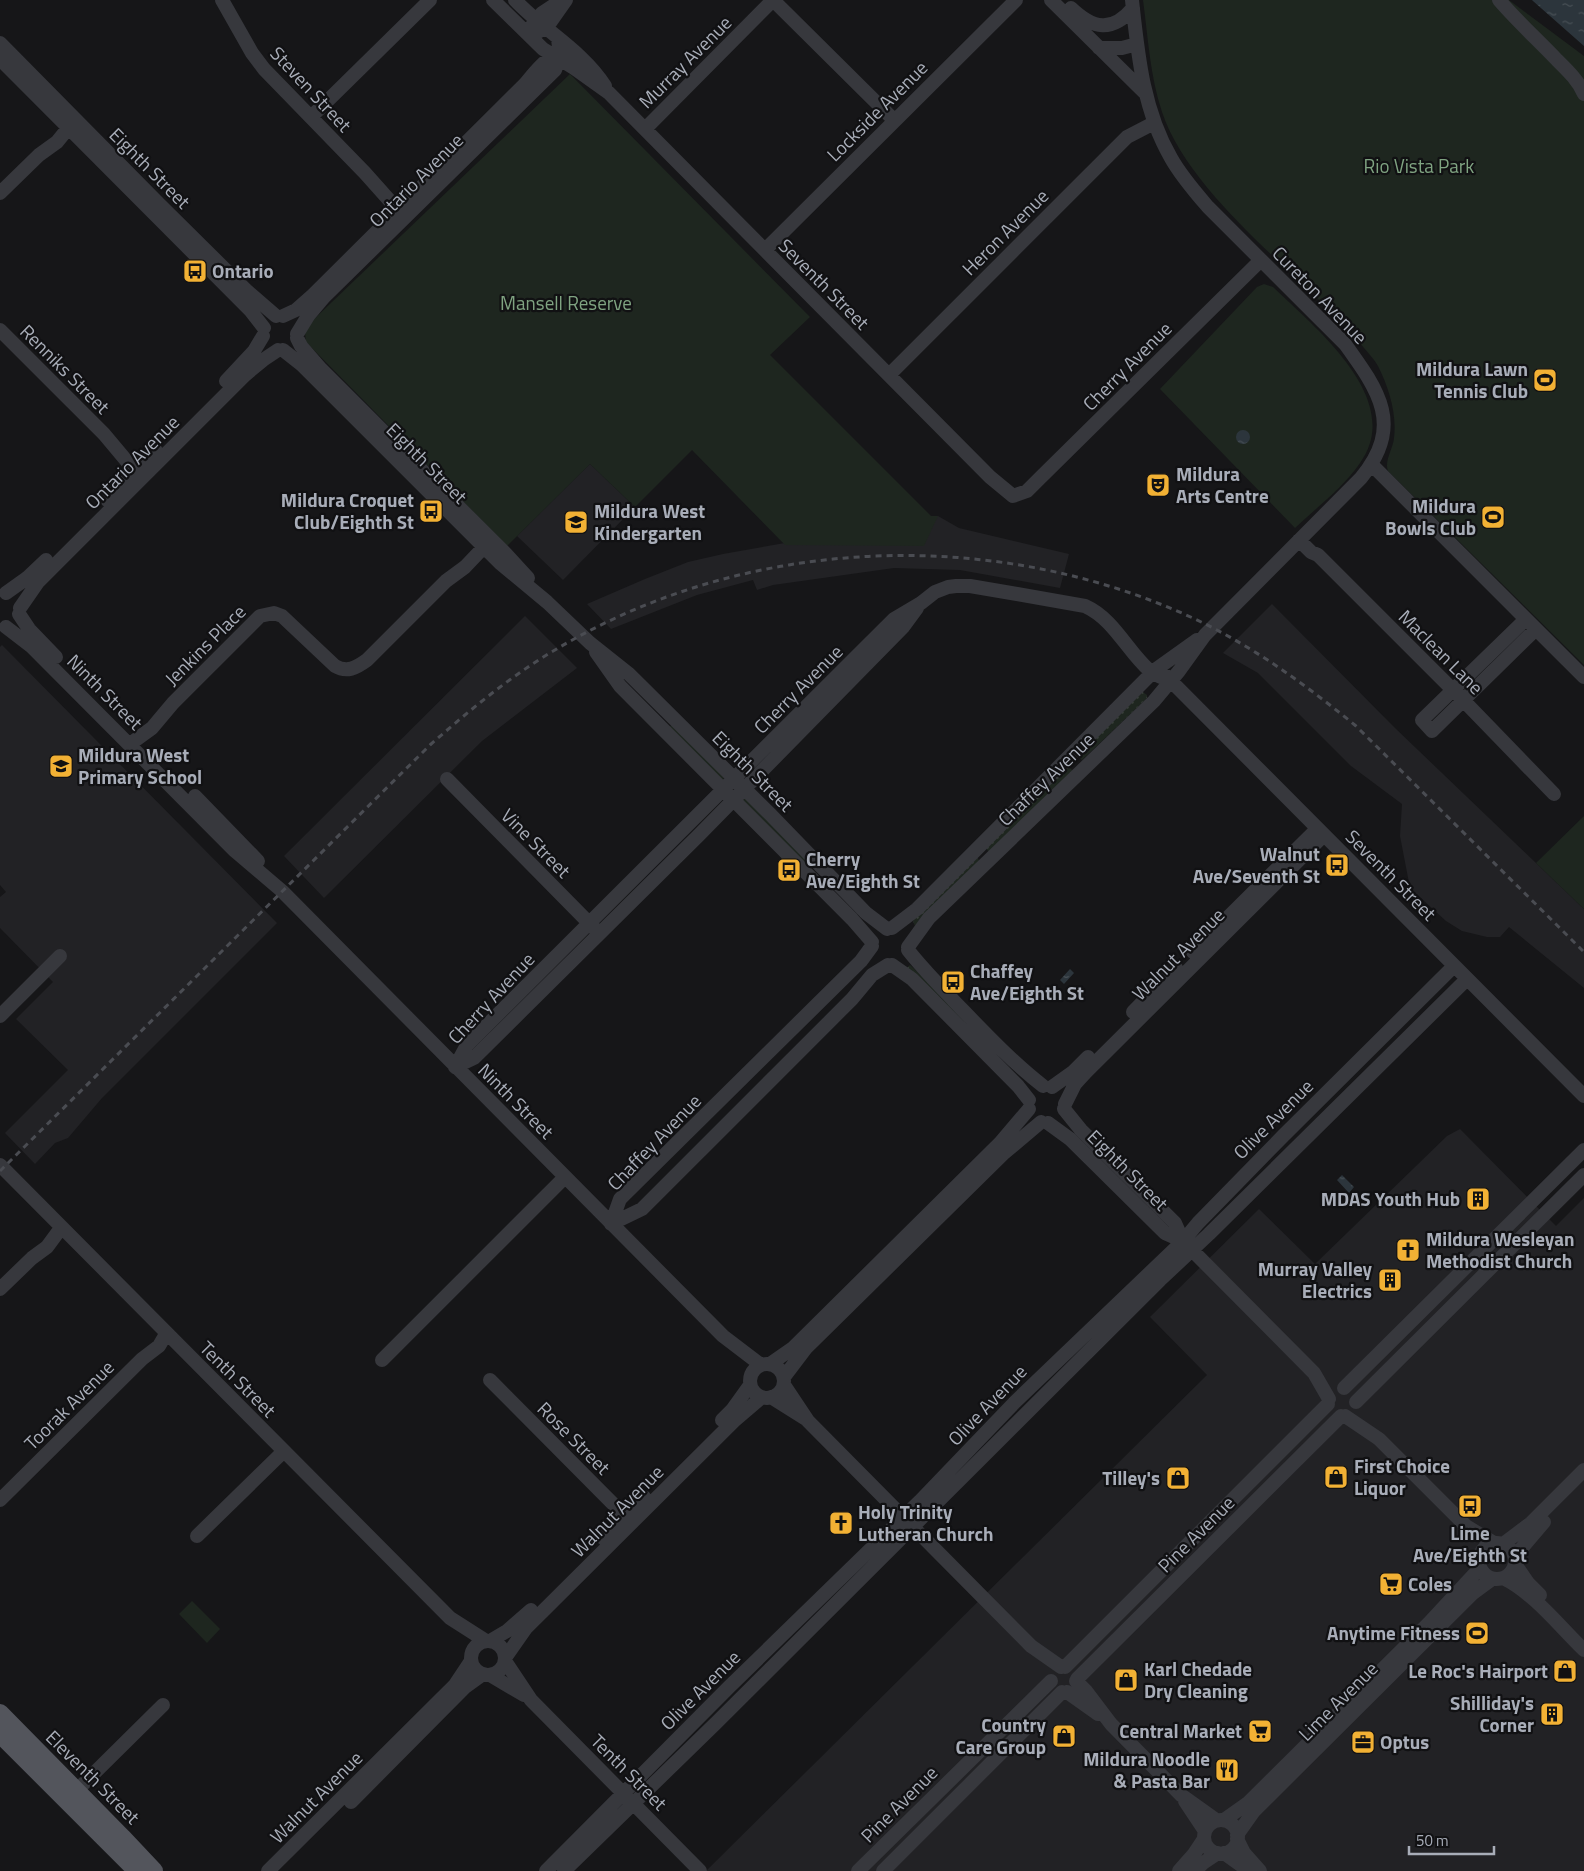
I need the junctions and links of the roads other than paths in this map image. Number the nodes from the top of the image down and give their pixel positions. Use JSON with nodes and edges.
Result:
{"nodes":[{"id":1,"x":222,"y":0,"type":"edge"},
{"id":2,"x":430,"y":0,"type":"edge"},
{"id":3,"x":493,"y":0,"type":"edge"},
{"id":4,"x":515,"y":0,"type":"edge"},
{"id":5,"x":562,"y":0,"type":"edge"},
{"id":6,"x":566,"y":0,"type":"edge"},
{"id":7,"x":773,"y":0,"type":"edge"},
{"id":8,"x":1016,"y":0,"type":"edge"},
{"id":9,"x":1051,"y":0,"type":"edge"},
{"id":10,"x":1064,"y":0,"type":"edge"},
{"id":11,"x":1499,"y":0,"type":"edge"},
{"id":12,"x":1132,"y":4,"type":"edge"},
{"id":13,"x":540,"y":24,"type":"junction"},
{"id":14,"x":528,"y":35,"type":"junction"},
{"id":15,"x":0,"y":44,"type":"edge"},
{"id":16,"x":1137,"y":44,"type":"junction"},
{"id":17,"x":1099,"y":48,"type":"junction"},
{"id":18,"x":557,"y":52,"type":"junction"},
{"id":19,"x":0,"y":59,"type":"edge"},
{"id":20,"x":609,"y":93,"type":"junction"},
{"id":21,"x":1584,"y":94,"type":"edge"},
{"id":22,"x":1146,"y":95,"type":"junction"},
{"id":23,"x":311,"y":117,"type":"junction"},
{"id":24,"x":894,"y":120,"type":"junction"},
{"id":25,"x":1154,"y":123,"type":"junction"},
{"id":26,"x":70,"y":124,"type":"junction"},
{"id":27,"x":644,"y":129,"type":"junction"},
{"id":28,"x":0,"y":193,"type":"edge"},
{"id":29,"x":402,"y":210,"type":"junction"},
{"id":30,"x":765,"y":250,"type":"junction"},
{"id":31,"x":1261,"y":260,"type":"junction"},
{"id":32,"x":280,"y":316,"type":"junction"},
{"id":33,"x":0,"y":330,"type":"edge"},
{"id":34,"x":264,"y":332,"type":"junction"},
{"id":35,"x":297,"y":336,"type":"junction"},
{"id":36,"x":281,"y":350,"type":"junction"},
{"id":37,"x":889,"y":375,"type":"junction"},
{"id":38,"x":1372,"y":465,"type":"junction"},
{"id":39,"x":138,"y":468,"type":"junction"},
{"id":40,"x":1017,"y":495,"type":"joint"},
{"id":41,"x":1299,"y":540,"type":"junction"},
{"id":42,"x":482,"y":545,"type":"junction"},
{"id":43,"x":2,"y":592,"type":"edge"},
{"id":44,"x":546,"y":602,"type":"junction"},
{"id":45,"x":921,"y":603,"type":"junction"},
{"id":46,"x":20,"y":611,"type":"junction"},
{"id":47,"x":1531,"y":624,"type":"junction"},
{"id":48,"x":3,"y":627,"type":"edge"},
{"id":49,"x":1205,"y":635,"type":"junction"},
{"id":50,"x":590,"y":643,"type":"junction"},
{"id":51,"x":1154,"y":670,"type":"junction"},
{"id":52,"x":1584,"y":677,"type":"edge"},
{"id":53,"x":1171,"y":681,"type":"junction"},
{"id":54,"x":1458,"y":695,"type":"junction"},
{"id":55,"x":135,"y":740,"type":"junction"},
{"id":56,"x":1069,"y":757,"type":"junction"},
{"id":57,"x":1082,"y":770,"type":"junction"},
{"id":58,"x":447,"y":779,"type":"dead end"},
{"id":59,"x":734,"y":779,"type":"junction"},
{"id":60,"x":723,"y":789,"type":"junction"},
{"id":61,"x":744,"y":790,"type":"junction"},
{"id":62,"x":1554,"y":794,"type":"dead end"},
{"id":63,"x":734,"y":800,"type":"junction"},
{"id":64,"x":1321,"y":832,"type":"junction"},
{"id":65,"x":976,"y":850,"type":"junction"},
{"id":66,"x":988,"y":862,"type":"junction"},
{"id":67,"x":588,"y":922,"type":"junction"},
{"id":68,"x":889,"y":928,"type":"junction"},
{"id":69,"x":600,"y":933,"type":"junction"},
{"id":70,"x":872,"y":944,"type":"junction"},
{"id":71,"x":908,"y":948,"type":"junction"},
{"id":72,"x":60,"y":956,"type":"dead end"},
{"id":73,"x":890,"y":965,"type":"junction"},
{"id":74,"x":1454,"y":966,"type":"junction"},
{"id":75,"x":1467,"y":979,"type":"junction"},
{"id":76,"x":0,"y":1016,"type":"edge"},
{"id":77,"x":789,"y":1032,"type":"junction"},
{"id":78,"x":804,"y":1048,"type":"junction"},
{"id":79,"x":455,"y":1067,"type":"junction"},
{"id":80,"x":1048,"y":1087,"type":"junction"},
{"id":81,"x":1584,"y":1096,"type":"edge"},
{"id":82,"x":1029,"y":1105,"type":"junction"},
{"id":83,"x":1064,"y":1107,"type":"junction"},
{"id":84,"x":1044,"y":1122,"type":"junction"},
{"id":85,"x":693,"y":1126,"type":"junction"},
{"id":86,"x":708,"y":1142,"type":"junction"},
{"id":87,"x":1584,"y":1150,"type":"edge"},
{"id":88,"x":0,"y":1166,"type":"edge"},
{"id":89,"x":1584,"y":1175,"type":"edge"},
{"id":90,"x":564,"y":1177,"type":"junction"},
{"id":91,"x":611,"y":1224,"type":"junction"},
{"id":92,"x":61,"y":1228,"type":"junction"},
{"id":93,"x":1187,"y":1245,"type":"junction"},
{"id":94,"x":0,"y":1289,"type":"edge"},
{"id":95,"x":166,"y":1334,"type":"junction"},
{"id":96,"x":382,"y":1360,"type":"dead end"},
{"id":97,"x":758,"y":1372,"type":"junction"},
{"id":98,"x":1314,"y":1373,"type":"junction"},
{"id":99,"x":1357,"y":1375,"type":"junction"},
{"id":100,"x":490,"y":1380,"type":"dead end"},
{"id":101,"x":784,"y":1381,"type":"junction"},
{"id":102,"x":1342,"y":1388,"type":"junction"},
{"id":103,"x":1370,"y":1388,"type":"junction"},
{"id":104,"x":766,"y":1397,"type":"junction"},
{"id":105,"x":1329,"y":1401,"type":"junction"},
{"id":106,"x":1356,"y":1404,"type":"junction"},
{"id":107,"x":1343,"y":1416,"type":"junction"},
{"id":108,"x":808,"y":1421,"type":"junction"},
{"id":109,"x":1379,"y":1439,"type":"junction"},
{"id":110,"x":284,"y":1451,"type":"junction"},
{"id":111,"x":1584,"y":1470,"type":"edge"},
{"id":112,"x":1584,"y":1483,"type":"edge"},
{"id":113,"x":0,"y":1500,"type":"edge"},
{"id":114,"x":628,"y":1519,"type":"junction"},
{"id":115,"x":908,"y":1522,"type":"junction"},
{"id":116,"x":1466,"y":1526,"type":"junction"},
{"id":117,"x":198,"y":1536,"type":"dead end"},
{"id":118,"x":1499,"y":1544,"type":"junction"},
{"id":119,"x":1515,"y":1560,"type":"junction"},
{"id":120,"x":1480,"y":1562,"type":"junction"},
{"id":121,"x":1497,"y":1579,"type":"junction"},
{"id":122,"x":1141,"y":1592,"type":"junction"},
{"id":123,"x":1153,"y":1603,"type":"junction"},
{"id":124,"x":450,"y":1618,"type":"junction"},
{"id":125,"x":1584,"y":1639,"type":"edge"},
{"id":126,"x":488,"y":1641,"type":"junction"},
{"id":127,"x":1584,"y":1650,"type":"edge"},
{"id":128,"x":471,"y":1658,"type":"junction"},
{"id":129,"x":505,"y":1660,"type":"junction"},
{"id":130,"x":1057,"y":1672,"type":"junction"},
{"id":131,"x":486,"y":1674,"type":"junction"},
{"id":132,"x":1071,"y":1686,"type":"junction"},
{"id":133,"x":531,"y":1700,"type":"junction"},
{"id":134,"x":162,"y":1705,"type":"dead end"},
{"id":135,"x":0,"y":1713,"type":"edge"},
{"id":136,"x":0,"y":1734,"type":"edge"},
{"id":137,"x":948,"y":1781,"type":"junction"},
{"id":138,"x":960,"y":1793,"type":"junction"},
{"id":139,"x":1181,"y":1795,"type":"junction"},
{"id":140,"x":72,"y":1796,"type":"junction"},
{"id":141,"x":628,"y":1798,"type":"junction"},
{"id":142,"x":1220,"y":1820,"type":"junction"},
{"id":143,"x":1204,"y":1835,"type":"junction"},
{"id":144,"x":1237,"y":1837,"type":"junction"},
{"id":145,"x":1221,"y":1853,"type":"junction"},
{"id":146,"x":137,"y":1871,"type":"edge"},
{"id":147,"x":154,"y":1871,"type":"edge"},
{"id":148,"x":268,"y":1871,"type":"edge"},
{"id":149,"x":282,"y":1871,"type":"edge"},
{"id":150,"x":546,"y":1871,"type":"edge"},
{"id":151,"x":564,"y":1871,"type":"edge"},
{"id":152,"x":700,"y":1871,"type":"edge"},
{"id":153,"x":858,"y":1871,"type":"edge"},
{"id":154,"x":883,"y":1871,"type":"edge"},
{"id":155,"x":1179,"y":1871,"type":"edge"},
{"id":156,"x":1195,"y":1871,"type":"edge"},
{"id":157,"x":1249,"y":1871,"type":"edge"},
{"id":158,"x":1260,"y":1871,"type":"edge"}],
"edges":[{"from":1,"to":23,"type":"street","name":"Steven Street"},
{"from":2,"to":23,"type":"street"},
{"from":3,"to":14,"type":"street","name":"Seventh Street"},
{"from":4,"to":13,"type":"street","name":"Seventh Street"},
{"from":5,"to":13,"type":"street"},
{"from":6,"to":13,"type":"street"},
{"from":7,"to":24,"type":"street"},
{"from":7,"to":27,"type":"street","name":"Murray Avenue"},
{"from":8,"to":24,"type":"street","name":"Lockside Avenue"},
{"from":9,"to":17,"type":"street"},
{"from":10,"to":12,"type":"street"},
{"from":11,"to":21,"type":"street"},
{"from":12,"to":16,"type":"street","name":"Cureton Avenue"},
{"from":13,"to":14,"type":"street"},
{"from":13,"to":18,"type":"street","name":"Seventh Street"},
{"from":14,"to":18,"type":"street","name":"Seventh Street"},
{"from":15,"to":26,"type":"street","name":"Eighth Street"},
{"from":16,"to":17,"type":"street"},
{"from":16,"to":22,"type":"street","name":"Cureton Avenue"},
{"from":17,"to":22,"type":"street"},
{"from":18,"to":20,"type":"street","name":"Seventh Street"},
{"from":18,"to":20,"type":"street","name":"Seventh Street"},
{"from":18,"to":29,"type":"street","name":"Ontario Avenue"},
{"from":19,"to":26,"type":"street","name":"Eighth Street"},
{"from":20,"to":27,"type":"street","name":"Seventh Street"},
{"from":22,"to":25,"type":"street","name":"Cureton Avenue"},
{"from":23,"to":29,"type":"street","name":"Steven Street"},
{"from":24,"to":30,"type":"street","name":"Lockside Avenue"},
{"from":25,"to":31,"type":"street","name":"Cureton Avenue"},
{"from":25,"to":37,"type":"street","name":"Heron Avenue"},
{"from":26,"to":28,"type":"street"},
{"from":26,"to":32,"type":"street","name":"Eighth Street"},
{"from":26,"to":34,"type":"street","name":"Eighth Street"},
{"from":27,"to":30,"type":"street","name":"Seventh Street"},
{"from":29,"to":32,"type":"street","name":"Ontario Avenue"},
{"from":29,"to":35,"type":"street","name":"Ontario Avenue"},
{"from":30,"to":37,"type":"street","name":"Seventh Street"},
{"from":31,"to":38,"type":"street","name":"Cureton Avenue"},
{"from":31,"to":40,"type":"street","name":"Cherry Avenue"},
{"from":32,"to":34,"type":"street"},
{"from":32,"to":35,"type":"street"},
{"from":33,"to":39,"type":"street","name":"Renniks Street"},
{"from":34,"to":36,"type":"street"},
{"from":34,"to":39,"type":"street","name":"Ontario Avenue"},
{"from":35,"to":36,"type":"street"},
{"from":35,"to":44,"type":"street","name":"Eighth Street"},
{"from":36,"to":42,"type":"street","name":"Eighth Street"},
{"from":36,"to":46,"type":"street","name":"Ontario Avenue"},
{"from":37,"to":40,"type":"street","name":"Seventh Street"},
{"from":38,"to":41,"type":"street","name":"Chaffey Avenue"},
{"from":38,"to":47,"type":"street"},
{"from":39,"to":43,"type":"street","name":"Ontario Avenue"},
{"from":41,"to":49,"type":"street","name":"Chaffey Avenue"},
{"from":41,"to":54,"type":"street","name":"Maclean Lane"},
{"from":42,"to":44,"type":"street","name":"Eighth Street"},
{"from":42,"to":55,"type":"street","name":"Jenkins Place"},
{"from":43,"to":46,"type":"street","name":"Ninth Street"},
{"from":44,"to":50,"type":"street","name":"Eighth Street"},
{"from":45,"to":51,"type":"street","name":"Cherry Avenue"},
{"from":45,"to":59,"type":"street","name":"Cherry Avenue"},
{"from":45,"to":61,"type":"street","name":"Cherry Avenue"},
{"from":46,"to":48,"type":"street","name":"Ontario Avenue"},
{"from":46,"to":55,"type":"street","name":"Ninth Street"},
{"from":47,"to":52,"type":"street"},
{"from":47,"to":54,"type":"street"},
{"from":48,"to":55,"type":"street","name":"Ninth Street"},
{"from":49,"to":51,"type":"street","name":"Chaffey Avenue"},
{"from":49,"to":53,"type":"street","name":"Chaffey Avenue"},
{"from":50,"to":59,"type":"street","name":"Eighth Street"},
{"from":50,"to":60,"type":"street","name":"Eighth Street"},
{"from":51,"to":53,"type":"street"},
{"from":51,"to":56,"type":"street","name":"Chaffey Avenue"},
{"from":53,"to":57,"type":"street","name":"Chaffey Avenue"},
{"from":53,"to":64,"type":"street","name":"Seventh Street"},
{"from":54,"to":62,"type":"street","name":"Maclean Lane"},
{"from":55,"to":79,"type":"street","name":"Ninth Street"},
{"from":56,"to":57,"type":"street"},
{"from":56,"to":65,"type":"street","name":"Chaffey Avenue"},
{"from":57,"to":66,"type":"street","name":"Chaffey Avenue"},
{"from":58,"to":67,"type":"street","name":"Vine Street"},
{"from":59,"to":60,"type":"street","name":"Cherry Avenue"},
{"from":59,"to":61,"type":"street","name":"Eighth Street"},
{"from":60,"to":63,"type":"street","name":"Eighth Street"},
{"from":60,"to":67,"type":"street","name":"Cherry Avenue"},
{"from":61,"to":63,"type":"street","name":"Cherry Avenue"},
{"from":61,"to":68,"type":"street","name":"Eighth Street"},
{"from":63,"to":69,"type":"street","name":"Cherry Avenue"},
{"from":63,"to":70,"type":"street","name":"Eighth Street"},
{"from":64,"to":74,"type":"street","name":"Seventh Street"},
{"from":64,"to":80,"type":"street","name":"Walnut Avenue"},
{"from":64,"to":83,"type":"street","name":"Walnut Avenue"},
{"from":65,"to":66,"type":"street"},
{"from":65,"to":68,"type":"street","name":"Chaffey Avenue"},
{"from":66,"to":71,"type":"street","name":"Chaffey Avenue"},
{"from":67,"to":69,"type":"street","name":"Vine Street"},
{"from":67,"to":79,"type":"street","name":"Cherry Avenue"},
{"from":68,"to":70,"type":"street"},
{"from":68,"to":71,"type":"street"},
{"from":69,"to":79,"type":"street","name":"Cherry Avenue"},
{"from":70,"to":73,"type":"street"},
{"from":70,"to":77,"type":"street","name":"Chaffey Avenue"},
{"from":71,"to":73,"type":"street"},
{"from":71,"to":80,"type":"street"},
{"from":72,"to":76,"type":"street"},
{"from":73,"to":78,"type":"street","name":"Chaffey Avenue"},
{"from":73,"to":82,"type":"street"},
{"from":74,"to":75,"type":"street","name":"Seventh Street"},
{"from":74,"to":93,"type":"street","name":"Olive Avenue"},
{"from":75,"to":81,"type":"street","name":"Seventh Street"},
{"from":75,"to":93,"type":"street","name":"Olive Avenue"},
{"from":77,"to":78,"type":"street"},
{"from":77,"to":85,"type":"street","name":"Chaffey Avenue"},
{"from":78,"to":86,"type":"street","name":"Chaffey Avenue"},
{"from":79,"to":90,"type":"street","name":"Ninth Street"},
{"from":80,"to":82,"type":"street"},
{"from":80,"to":83,"type":"street"},
{"from":82,"to":84,"type":"street"},
{"from":82,"to":97,"type":"street","name":"Walnut Avenue"},
{"from":83,"to":84,"type":"street"},
{"from":83,"to":93,"type":"street","name":"Eighth Street"},
{"from":84,"to":93,"type":"street","name":"Eighth Street"},
{"from":84,"to":101,"type":"street"},
{"from":85,"to":86,"type":"street"},
{"from":85,"to":91,"type":"street","name":"Chaffey Avenue"},
{"from":86,"to":91,"type":"street","name":"Chaffey Avenue"},
{"from":87,"to":99,"type":"street"},
{"from":88,"to":92,"type":"street","name":"Tenth Street"},
{"from":89,"to":103,"type":"street"},
{"from":90,"to":91,"type":"street","name":"Ninth Street"},
{"from":90,"to":96,"type":"street"},
{"from":91,"to":97,"type":"street","name":"Ninth Street"},
{"from":92,"to":94,"type":"street"},
{"from":92,"to":95,"type":"street","name":"Tenth Street"},
{"from":93,"to":98,"type":"street","name":"Eighth Street"},
{"from":93,"to":115,"type":"street","name":"Olive Avenue"},
{"from":95,"to":110,"type":"street","name":"Tenth Street"},
{"from":95,"to":113,"type":"street","name":"Toorak Avenue"},
{"from":97,"to":101,"type":"street"},
{"from":97,"to":104,"type":"street"},
{"from":97,"to":114,"type":"street","name":"Walnut Avenue"},
{"from":98,"to":102,"type":"street","name":"Eighth Street"},
{"from":98,"to":105,"type":"street","name":"Eighth Street"},
{"from":99,"to":102,"type":"street"},
{"from":99,"to":103,"type":"street"},
{"from":100,"to":114,"type":"street","name":"Rose Street"},
{"from":101,"to":104,"type":"street"},
{"from":101,"to":108,"type":"street"},
{"from":102,"to":105,"type":"street"},
{"from":102,"to":106,"type":"street"},
{"from":103,"to":106,"type":"street"},
{"from":104,"to":108,"type":"street"},
{"from":104,"to":114,"type":"street","name":"Walnut Avenue"},
{"from":105,"to":107,"type":"street"},
{"from":105,"to":122,"type":"street","name":"Pine Avenue"},
{"from":106,"to":107,"type":"street"},
{"from":106,"to":109,"type":"street"},
{"from":107,"to":109,"type":"street"},
{"from":107,"to":123,"type":"street","name":"Pine Avenue"},
{"from":108,"to":115,"type":"street"},
{"from":109,"to":116,"type":"street"},
{"from":110,"to":117,"type":"street"},
{"from":110,"to":124,"type":"street","name":"Tenth Street"},
{"from":111,"to":118,"type":"street"},
{"from":112,"to":119,"type":"street"},
{"from":114,"to":126,"type":"street","name":"Walnut Avenue"},
{"from":114,"to":129,"type":"street","name":"Walnut Avenue"},
{"from":115,"to":130,"type":"street"},
{"from":115,"to":141,"type":"street","name":"Olive Avenue"},
{"from":116,"to":118,"type":"street"},
{"from":116,"to":120,"type":"street"},
{"from":118,"to":119,"type":"street"},
{"from":118,"to":120,"type":"street"},
{"from":119,"to":121,"type":"street"},
{"from":119,"to":125,"type":"street"},
{"from":120,"to":121,"type":"street"},
{"from":120,"to":142,"type":"street","name":"Lime Avenue"},
{"from":121,"to":127,"type":"street"},
{"from":121,"to":144,"type":"street","name":"Lime Avenue"},
{"from":122,"to":123,"type":"street"},
{"from":122,"to":130,"type":"street","name":"Pine Avenue"},
{"from":123,"to":132,"type":"street","name":"Pine Avenue"},
{"from":124,"to":126,"type":"street","name":"Tenth Street"},
{"from":124,"to":128,"type":"street","name":"Tenth Street"},
{"from":126,"to":128,"type":"street"},
{"from":126,"to":129,"type":"street"},
{"from":128,"to":131,"type":"street"},
{"from":128,"to":148,"type":"street","name":"Walnut Avenue"},
{"from":129,"to":131,"type":"street"},
{"from":129,"to":133,"type":"street","name":"Tenth Street"},
{"from":130,"to":132,"type":"street"},
{"from":130,"to":132,"type":"street"},
{"from":130,"to":137,"type":"street","name":"Pine Avenue"},
{"from":131,"to":133,"type":"street","name":"Tenth Street"},
{"from":131,"to":149,"type":"street","name":"Walnut Avenue"},
{"from":132,"to":138,"type":"street","name":"Pine Avenue"},
{"from":132,"to":139,"type":"street"},
{"from":133,"to":141,"type":"street","name":"Tenth Street"},
{"from":134,"to":140,"type":"street"},
{"from":135,"to":140,"type":"main road","name":"Eleventh Street"},
{"from":136,"to":140,"type":"main road","name":"Eleventh Street"},
{"from":137,"to":138,"type":"street"},
{"from":137,"to":153,"type":"street","name":"Pine Avenue"},
{"from":138,"to":154,"type":"street","name":"Pine Avenue"},
{"from":139,"to":142,"type":"street"},
{"from":139,"to":143,"type":"street"},
{"from":140,"to":146,"type":"main road","name":"Eleventh Street"},
{"from":140,"to":147,"type":"main road","name":"Eleventh Street"},
{"from":141,"to":150,"type":"street","name":"Olive Avenue"},
{"from":141,"to":151,"type":"street","name":"Olive Avenue"},
{"from":141,"to":152,"type":"street","name":"Tenth Street"},
{"from":142,"to":143,"type":"street"},
{"from":142,"to":144,"type":"street"},
{"from":143,"to":145,"type":"street"},
{"from":143,"to":155,"type":"street"},
{"from":144,"to":145,"type":"street"},
{"from":144,"to":158,"type":"street"},
{"from":145,"to":156,"type":"street"},
{"from":145,"to":157,"type":"street"}]}
